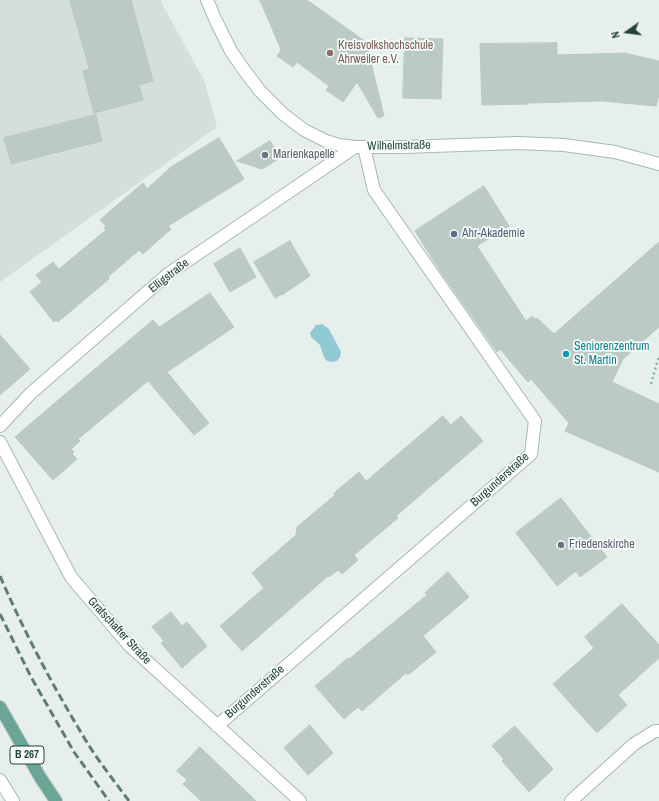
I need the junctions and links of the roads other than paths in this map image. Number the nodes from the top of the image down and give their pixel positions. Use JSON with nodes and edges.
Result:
{"nodes":[{"id":1,"x":207,"y":0,"type":"edge"},
{"id":2,"x":360,"y":147,"type":"junction"},
{"id":3,"x":659,"y":164,"type":"edge"},
{"id":4,"x":0,"y":426,"type":"edge"},
{"id":5,"x":0,"y":442,"type":"edge"},
{"id":6,"x":0,"y":707,"type":"edge"},
{"id":7,"x":217,"y":726,"type":"junction"},
{"id":8,"x":659,"y":730,"type":"edge"},
{"id":9,"x":0,"y":780,"type":"edge"},
{"id":10,"x":13,"y":801,"type":"edge"},
{"id":11,"x":56,"y":801,"type":"edge"},
{"id":12,"x":300,"y":801,"type":"edge"},
{"id":13,"x":571,"y":801,"type":"edge"}],
"edges":[{"from":1,"to":2,"type":"street","name":"Wilhelmstraße"},
{"from":2,"to":3,"type":"street","name":"Wilhelmstraße"},
{"from":2,"to":4,"type":"street","name":"Elligstraße"},
{"from":2,"to":7,"type":"street","name":"Burgunderstraße"},
{"from":5,"to":7,"type":"street","name":"Grafschafter Straße"},
{"from":6,"to":11,"type":"main road","number":"B 267"},
{"from":7,"to":12,"type":"street","name":"Grafschafter Straße"},
{"from":8,"to":13,"type":"street"},
{"from":9,"to":10,"type":"street"}]}
